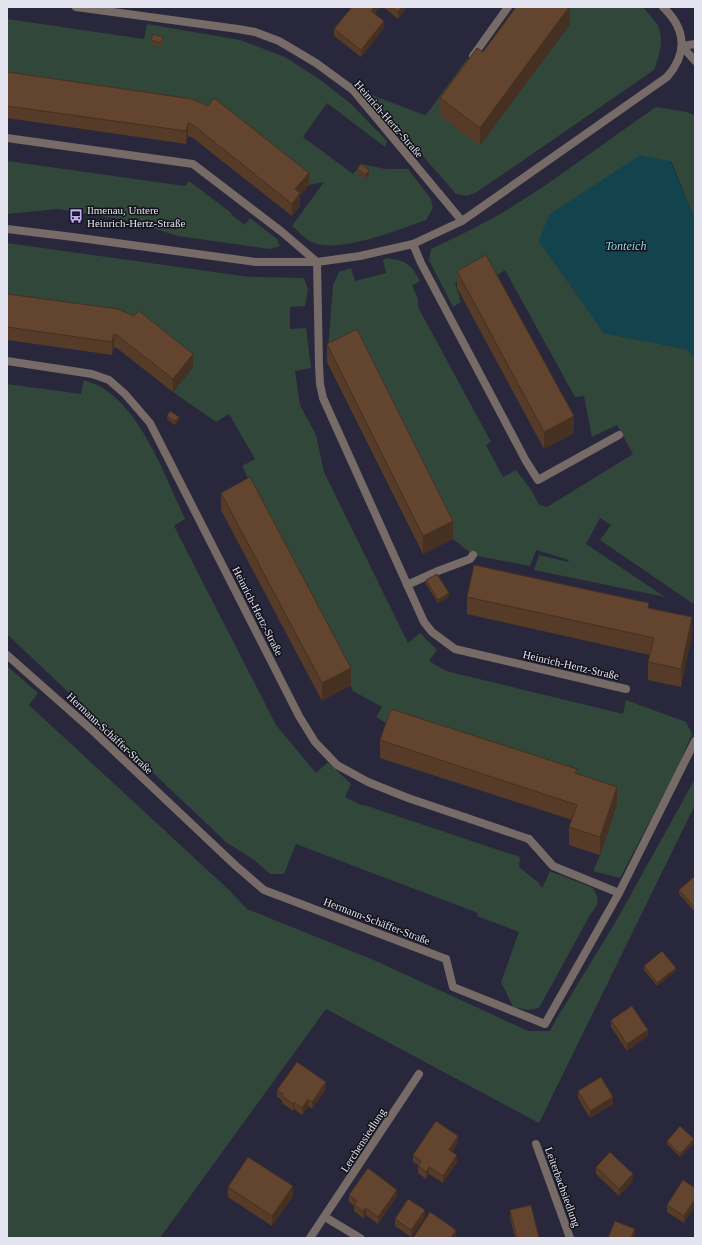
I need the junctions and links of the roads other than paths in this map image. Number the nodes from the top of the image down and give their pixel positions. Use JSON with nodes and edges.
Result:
{"nodes":[{"id":1,"x":76,"y":7,"type":"edge"},
{"id":2,"x":508,"y":7,"type":"edge"},
{"id":3,"x":663,"y":7,"type":"edge"},
{"id":4,"x":695,"y":44,"type":"edge"},
{"id":5,"x":682,"y":46,"type":"junction"},
{"id":6,"x":473,"y":56,"type":"edge"},
{"id":7,"x":695,"y":61,"type":"edge"},
{"id":8,"x":7,"y":138,"type":"edge"},
{"id":9,"x":462,"y":221,"type":"junction"},
{"id":10,"x":7,"y":229,"type":"edge"},
{"id":11,"x":414,"y":244,"type":"junction"},
{"id":12,"x":317,"y":262,"type":"junction"},
{"id":13,"x":7,"y":361,"type":"edge"},
{"id":14,"x":619,"y":435,"type":"dead end"},
{"id":15,"x":473,"y":555,"type":"dead end"},
{"id":16,"x":408,"y":585,"type":"junction"},
{"id":17,"x":7,"y":655,"type":"edge"},
{"id":18,"x":626,"y":689,"type":"dead end"},
{"id":19,"x":694,"y":746,"type":"edge"},
{"id":20,"x":620,"y":893,"type":"junction"},
{"id":21,"x":419,"y":1074,"type":"dead end"},
{"id":22,"x":536,"y":1144,"type":"dead end"},
{"id":23,"x":325,"y":1217,"type":"junction"},
{"id":24,"x":310,"y":1238,"type":"edge"},
{"id":25,"x":360,"y":1238,"type":"edge"},
{"id":26,"x":570,"y":1238,"type":"edge"}],
"edges":[{"from":1,"to":9,"type":"street","name":"Heinrich-Hertz-Straße"},
{"from":2,"to":6,"type":"street"},
{"from":3,"to":5,"type":"street"},
{"from":4,"to":5,"type":"street"},
{"from":5,"to":7,"type":"street"},
{"from":5,"to":9,"type":"street"},
{"from":8,"to":12,"type":"street"},
{"from":9,"to":11,"type":"street"},
{"from":10,"to":12,"type":"street"},
{"from":11,"to":12,"type":"street"},
{"from":11,"to":14,"type":"street"},
{"from":12,"to":16,"type":"street","name":"Heinrich-Hertz-Straße"},
{"from":13,"to":20,"type":"street","name":"Heinrich-Hertz-Straße"},
{"from":15,"to":16,"type":"street"},
{"from":16,"to":18,"type":"street","name":"Heinrich-Hertz-Straße"},
{"from":17,"to":20,"type":"street","name":"Hermann-Schäffer-Straße"},
{"from":19,"to":20,"type":"street"},
{"from":21,"to":23,"type":"street","name":"Lerchensiedlung"},
{"from":22,"to":26,"type":"street","name":"Leiterbachsiedlung"},
{"from":23,"to":24,"type":"street","name":"Lerchensiedlung"},
{"from":23,"to":25,"type":"street"}]}
